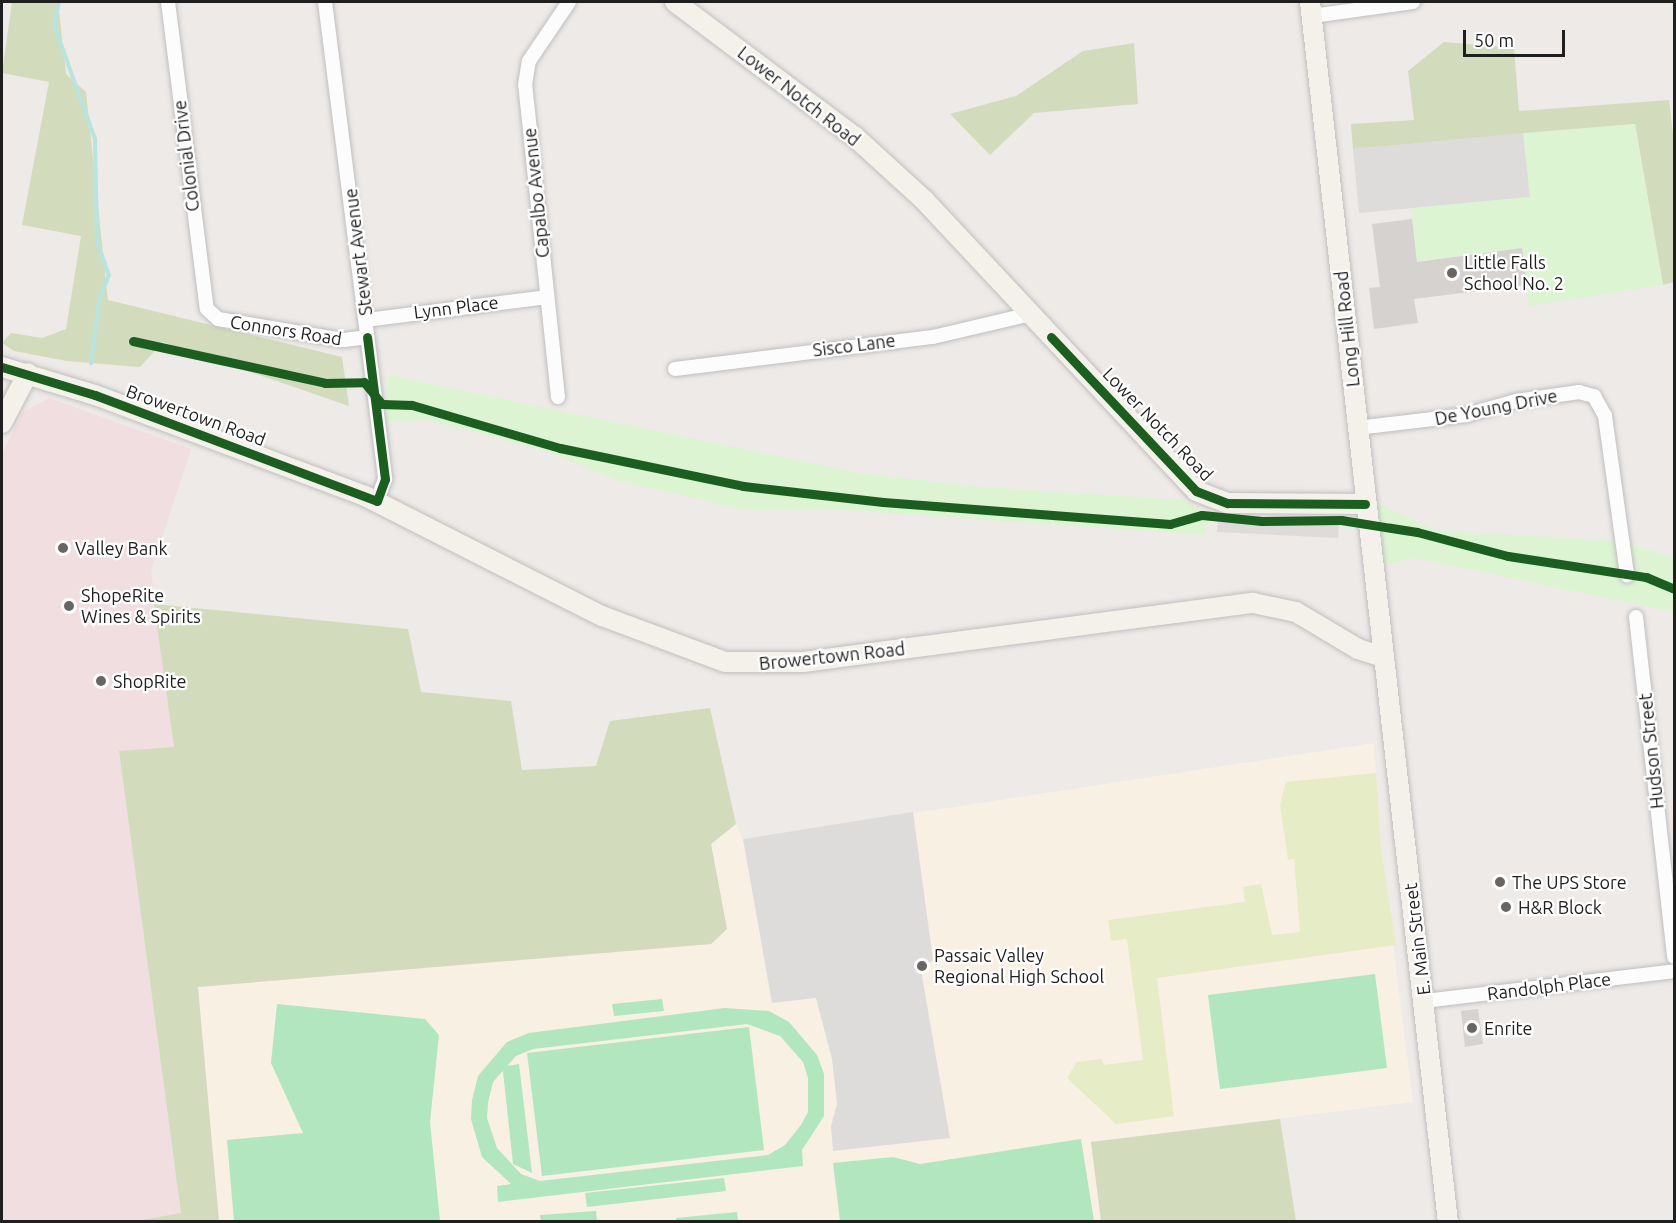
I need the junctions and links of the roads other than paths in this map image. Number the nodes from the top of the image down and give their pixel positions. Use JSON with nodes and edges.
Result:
{"nodes":[{"id":1,"x":168,"y":2,"type":"edge"},
{"id":2,"x":325,"y":2,"type":"edge"},
{"id":3,"x":569,"y":2,"type":"edge"},
{"id":4,"x":675,"y":2,"type":"edge"},
{"id":5,"x":1413,"y":2,"type":"edge"},
{"id":6,"x":1311,"y":9,"type":"edge"},
{"id":7,"x":547,"y":297,"type":"junction"},
{"id":8,"x":207,"y":309,"type":"joint"},
{"id":9,"x":1031,"y":314,"type":"junction"},
{"id":10,"x":366,"y":320,"type":"junction"},
{"id":11,"x":367,"y":337,"type":"junction"},
{"id":12,"x":2,"y":367,"type":"edge"},
{"id":13,"x":675,"y":369,"type":"dead end"},
{"id":14,"x":28,"y":373,"type":"junction"},
{"id":15,"x":558,"y":397,"type":"dead end"},
{"id":16,"x":2,"y":423,"type":"edge"},
{"id":17,"x":1357,"y":428,"type":"junction"},
{"id":18,"x":377,"y":501,"type":"junction"},
{"id":19,"x":1365,"y":504,"type":"junction"},
{"id":20,"x":1627,"y":575,"type":"dead end"},
{"id":21,"x":1636,"y":617,"type":"dead end"},
{"id":22,"x":1383,"y":657,"type":"junction"},
{"id":23,"x":1674,"y":957,"type":"edge"},
{"id":24,"x":1674,"y":972,"type":"edge"},
{"id":25,"x":1424,"y":1001,"type":"junction"},
{"id":26,"x":1448,"y":1221,"type":"edge"}],
"edges":[{"from":1,"to":8,"type":"street","name":"Colonial Drive"},
{"from":2,"to":10,"type":"street","name":"Stewart Avenue"},
{"from":3,"to":7,"type":"street","name":"Capalbo Avenue"},
{"from":4,"to":9,"type":"street","name":"Lower Notch Road"},
{"from":5,"to":6,"type":"street"},
{"from":6,"to":17,"type":"street","name":"Long Hill Road"},
{"from":7,"to":10,"type":"street","name":"Lynn Place"},
{"from":7,"to":15,"type":"street","name":"Capalbo Avenue"},
{"from":8,"to":11,"type":"street","name":"Connors Road"},
{"from":9,"to":13,"type":"street","name":"Sisco Lane"},
{"from":9,"to":19,"type":"street","name":"Lower Notch Road"},
{"from":10,"to":11,"type":"street","name":"Stewart Avenue"},
{"from":11,"to":18,"type":"street","name":"Stewart Avenue"},
{"from":12,"to":14,"type":"street","name":"Browertown Road"},
{"from":14,"to":16,"type":"street"},
{"from":14,"to":18,"type":"street","name":"Browertown Road"},
{"from":17,"to":19,"type":"street","name":"Long Hill Road"},
{"from":17,"to":20,"type":"street","name":"De Young Drive"},
{"from":18,"to":22,"type":"street","name":"Browertown Road"},
{"from":19,"to":22,"type":"street","name":"Long Hill Road"},
{"from":21,"to":23,"type":"street","name":"Hudson Street"},
{"from":22,"to":25,"type":"street","name":"E. Main Street"},
{"from":24,"to":25,"type":"street","name":"Randolph Place"},
{"from":25,"to":26,"type":"street","name":"E. Main Street"}]}
